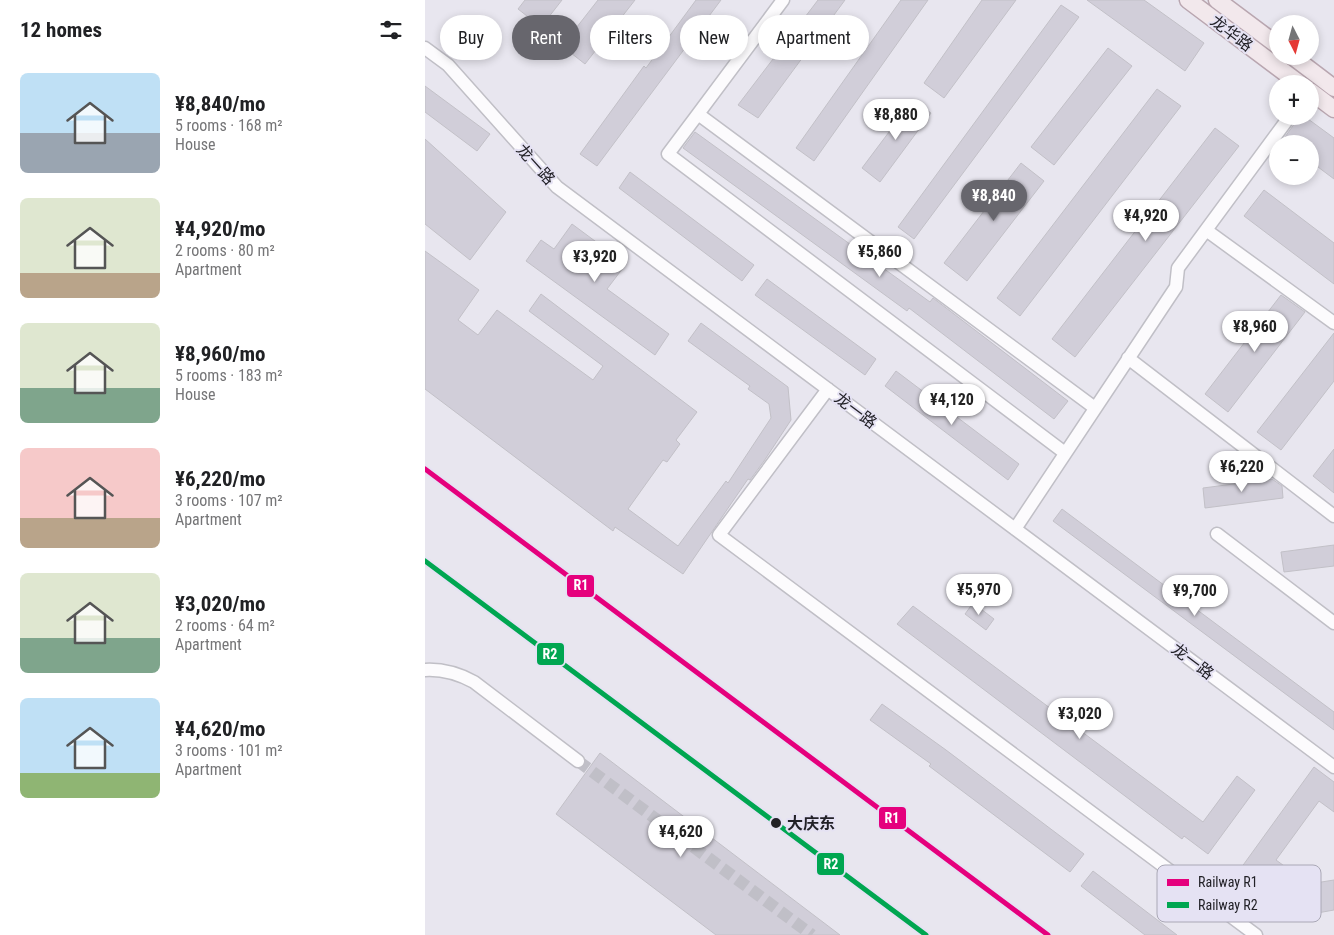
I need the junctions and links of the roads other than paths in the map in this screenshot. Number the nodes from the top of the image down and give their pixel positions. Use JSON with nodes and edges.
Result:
{"nodes":[{"id":1,"x":783,"y":0,"type":"edge"},
{"id":2,"x":1188,"y":0,"type":"edge"},
{"id":3,"x":1217,"y":0,"type":"edge"},
{"id":4,"x":1269,"y":39,"type":"edge"},
{"id":5,"x":425,"y":48,"type":"edge"},
{"id":6,"x":1304,"y":65,"type":"edge"},
{"id":7,"x":1288,"y":75,"type":"edge"},
{"id":8,"x":1334,"y":88,"type":"edge"},
{"id":9,"x":1319,"y":98,"type":"edge"},
{"id":10,"x":1334,"y":109,"type":"edge"},
{"id":11,"x":698,"y":114,"type":"junction"},
{"id":12,"x":1283,"y":125,"type":"edge"},
{"id":13,"x":1206,"y":230,"type":"junction"},
{"id":14,"x":1334,"y":323,"type":"edge"},
{"id":15,"x":1128,"y":358,"type":"junction"},
{"id":16,"x":828,"y":389,"type":"junction"},
{"id":17,"x":1095,"y":408,"type":"junction"},
{"id":18,"x":1065,"y":453,"type":"junction"},
{"id":19,"x":1334,"y":516,"type":"edge"},
{"id":20,"x":1015,"y":528,"type":"junction"},
{"id":21,"x":1217,"y":534,"type":"dead end"},
{"id":22,"x":1334,"y":623,"type":"edge"},
{"id":23,"x":425,"y":670,"type":"edge"},
{"id":24,"x":578,"y":761,"type":"tunnel mouth"},
{"id":25,"x":1334,"y":767,"type":"edge"},
{"id":26,"x":1162,"y":865,"type":"edge"},
{"id":27,"x":1239,"y":922,"type":"edge"},
{"id":28,"x":1256,"y":935,"type":"edge"}],
"edges":[{"from":1,"to":11,"type":"street"},
{"from":2,"to":7,"type":"main road","name":"龙华路"},
{"from":3,"to":4,"type":"main road"},
{"from":5,"to":16,"type":"street","name":"龙一路"},
{"from":6,"to":8,"type":"main road"},
{"from":9,"to":10,"type":"main road"},
{"from":11,"to":17,"type":"street"},
{"from":11,"to":18,"type":"street"},
{"from":12,"to":13,"type":"street"},
{"from":13,"to":14,"type":"street"},
{"from":13,"to":15,"type":"street"},
{"from":15,"to":17,"type":"street"},
{"from":15,"to":19,"type":"street"},
{"from":16,"to":20,"type":"street","name":"龙一路"},
{"from":16,"to":26,"type":"street"},
{"from":17,"to":18,"type":"street"},
{"from":18,"to":20,"type":"street"},
{"from":20,"to":25,"type":"street","name":"龙一路"},
{"from":21,"to":22,"type":"street"},
{"from":23,"to":24,"type":"street"},
{"from":27,"to":28,"type":"street"}]}
